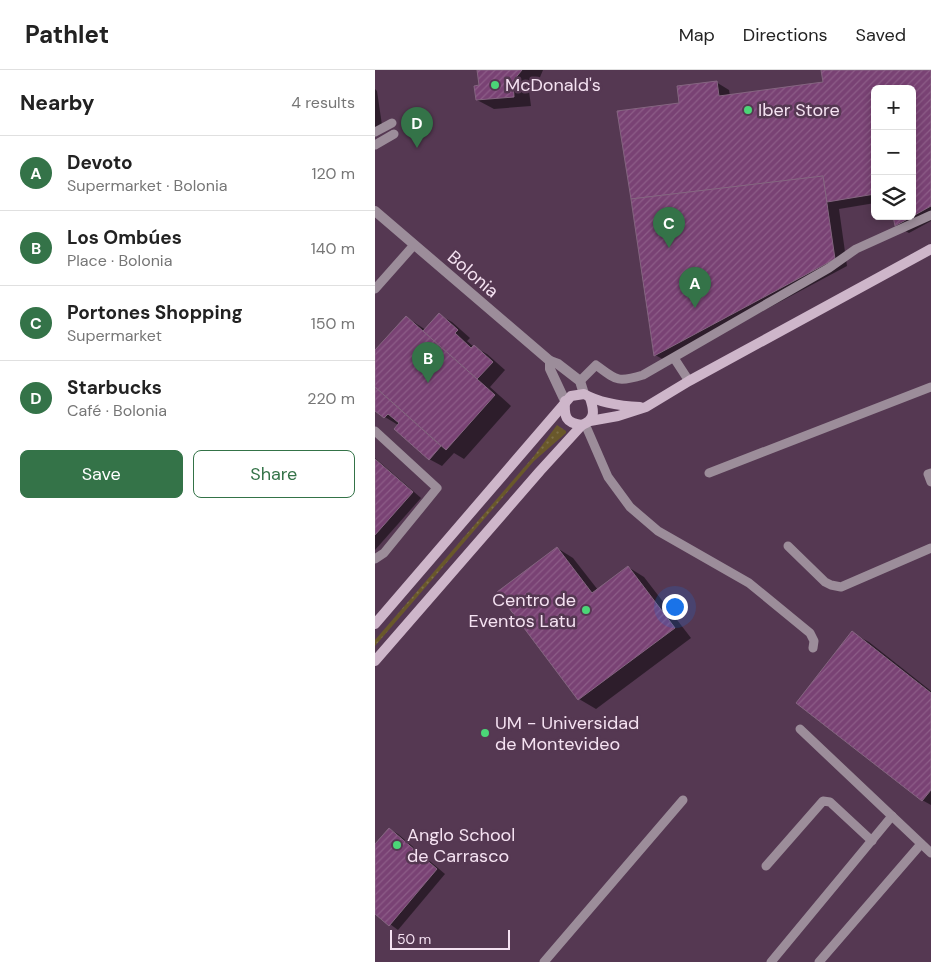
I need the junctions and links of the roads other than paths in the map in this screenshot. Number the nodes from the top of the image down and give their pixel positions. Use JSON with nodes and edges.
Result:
{"nodes":[{"id":1,"x":392,"y":124,"type":"dead end"},
{"id":2,"x":375,"y":132,"type":"edge"},
{"id":3,"x":394,"y":134,"type":"dead end"},
{"id":4,"x":375,"y":144,"type":"edge"},
{"id":5,"x":375,"y":211,"type":"edge"},
{"id":6,"x":931,"y":214,"type":"edge"},
{"id":7,"x":414,"y":245,"type":"junction"},
{"id":8,"x":931,"y":249,"type":"edge"},
{"id":9,"x":375,"y":289,"type":"edge"},
{"id":10,"x":673,"y":358,"type":"junction"},
{"id":11,"x":550,"y":362,"type":"junction"},
{"id":12,"x":580,"y":381,"type":"junction"},
{"id":13,"x":689,"y":381,"type":"junction"},
{"id":14,"x":931,"y":387,"type":"edge"},
{"id":15,"x":587,"y":396,"type":"junction"},
{"id":16,"x":565,"y":401,"type":"junction"},
{"id":17,"x":646,"y":407,"type":"junction"},
{"id":18,"x":586,"y":423,"type":"junction"},
{"id":19,"x":375,"y":431,"type":"edge"},
{"id":20,"x":709,"y":473,"type":"dead end"},
{"id":21,"x":931,"y":473,"type":"edge"},
{"id":22,"x":931,"y":482,"type":"edge"},
{"id":23,"x":788,"y":546,"type":"dead end"},
{"id":24,"x":931,"y":548,"type":"edge"},
{"id":25,"x":375,"y":559,"type":"edge"},
{"id":26,"x":375,"y":624,"type":"edge"},
{"id":27,"x":813,"y":648,"type":"dead end"},
{"id":28,"x":375,"y":662,"type":"edge"},
{"id":29,"x":799,"y":728,"type":"dead end"},
{"id":30,"x":683,"y":800,"type":"dead end"},
{"id":31,"x":892,"y":816,"type":"junction"},
{"id":32,"x":872,"y":841,"type":"junction"},
{"id":33,"x":921,"y":844,"type":"junction"},
{"id":34,"x":931,"y":853,"type":"edge"},
{"id":35,"x":766,"y":866,"type":"dead end"},
{"id":36,"x":544,"y":962,"type":"edge"},
{"id":37,"x":771,"y":962,"type":"edge"},
{"id":38,"x":819,"y":962,"type":"edge"}],
"edges":[{"from":1,"to":2,"type":"lane"},
{"from":3,"to":4,"type":"lane"},
{"from":5,"to":7,"type":"street","name":"Bolonia"},
{"from":6,"to":10,"type":"lane"},
{"from":7,"to":9,"type":"lane"},
{"from":7,"to":11,"type":"street","name":"Bolonia"},
{"from":8,"to":13,"type":"street"},
{"from":10,"to":12,"type":"lane"},
{"from":10,"to":13,"type":"lane"},
{"from":11,"to":12,"type":"street","name":"Bolonia"},
{"from":11,"to":16,"type":"street"},
{"from":12,"to":15,"type":"street"},
{"from":13,"to":17,"type":"street"},
{"from":14,"to":20,"type":"lane"},
{"from":15,"to":16,"type":"street"},
{"from":15,"to":17,"type":"street"},
{"from":15,"to":18,"type":"street"},
{"from":16,"to":18,"type":"street"},
{"from":16,"to":26,"type":"street"},
{"from":17,"to":18,"type":"street"},
{"from":18,"to":27,"type":"lane"},
{"from":18,"to":28,"type":"street"},
{"from":19,"to":25,"type":"lane"},
{"from":21,"to":22,"type":"lane"},
{"from":23,"to":24,"type":"lane"},
{"from":29,"to":31,"type":"lane"},
{"from":30,"to":36,"type":"lane"},
{"from":31,"to":32,"type":"lane"},
{"from":31,"to":33,"type":"lane"},
{"from":32,"to":35,"type":"lane"},
{"from":32,"to":37,"type":"lane"},
{"from":33,"to":34,"type":"lane"},
{"from":33,"to":38,"type":"lane"}]}
